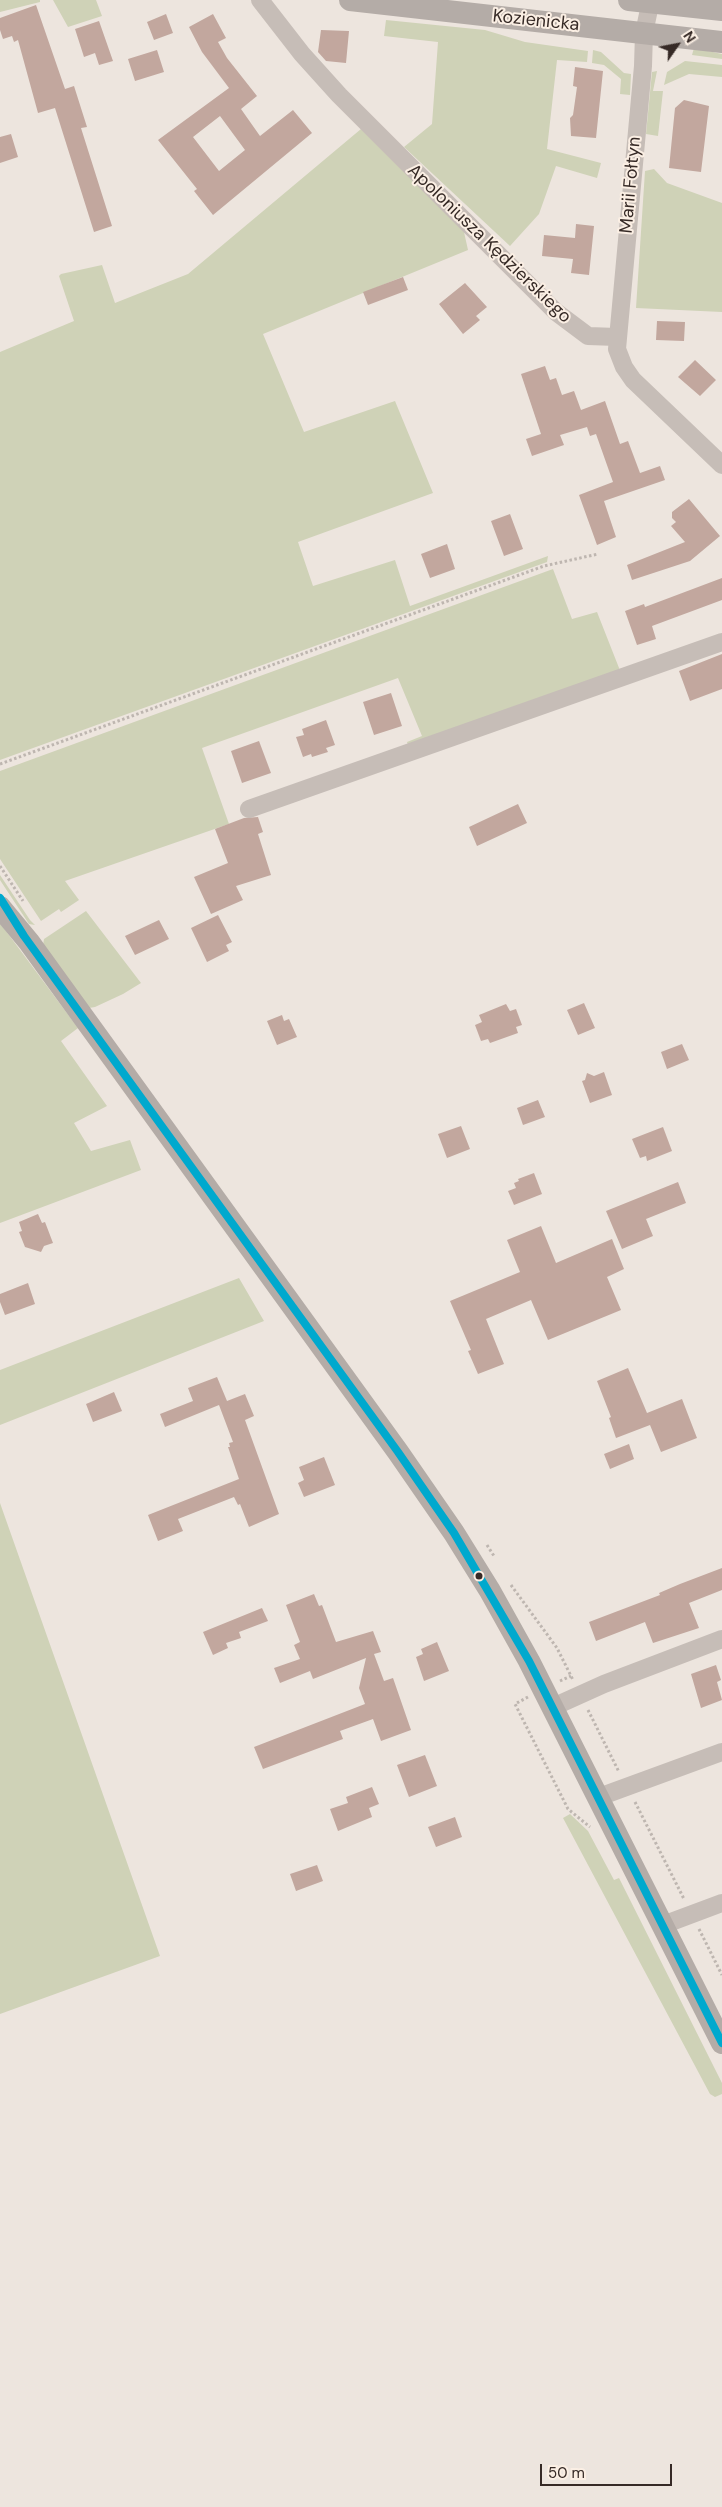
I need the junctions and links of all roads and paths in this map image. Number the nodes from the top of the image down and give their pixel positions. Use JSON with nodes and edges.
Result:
{"nodes":[{"id":1,"x":260,"y":0,"type":"edge"},
{"id":2,"x":362,"y":1,"type":"edge"},
{"id":3,"x":640,"y":1,"type":"edge"},
{"id":4,"x":722,"y":10,"type":"edge"},
{"id":5,"x":644,"y":33,"type":"junction"},
{"id":6,"x":722,"y":42,"type":"edge"},
{"id":7,"x":617,"y":337,"type":"junction"},
{"id":8,"x":722,"y":466,"type":"edge"},
{"id":9,"x":598,"y":554,"type":"dead end"},
{"id":10,"x":722,"y":642,"type":"edge"},
{"id":11,"x":0,"y":764,"type":"edge"},
{"id":12,"x":249,"y":809,"type":"dead end"},
{"id":13,"x":0,"y":898,"type":"edge"},
{"id":14,"x":0,"y":907,"type":"edge"},
{"id":15,"x":24,"y":936,"type":"junction"},
{"id":16,"x":487,"y":1545,"type":"dead end"},
{"id":17,"x":497,"y":1561,"type":"dead end"},
{"id":18,"x":507,"y":1578,"type":"dead end"},
{"id":19,"x":722,"y":1640,"type":"edge"},
{"id":20,"x":580,"y":1694,"type":"junction"},
{"id":21,"x":553,"y":1708,"type":"junction"},
{"id":22,"x":722,"y":1752,"type":"edge"},
{"id":23,"x":627,"y":1787,"type":"junction"},
{"id":24,"x":598,"y":1797,"type":"junction"},
{"id":25,"x":722,"y":1903,"type":"edge"},
{"id":26,"x":692,"y":1914,"type":"junction"},
{"id":27,"x":663,"y":1925,"type":"junction"},
{"id":28,"x":722,"y":1975,"type":"edge"},
{"id":29,"x":722,"y":2043,"type":"edge"}],
"edges":[{"from":1,"to":7,"type":"street","name":"Apoloniusza Kędzierskiego"},
{"from":2,"to":5,"type":"main road","name":"Kozienicka"},
{"from":3,"to":4,"type":"main road"},
{"from":3,"to":5,"type":"street","name":"Marii Fołtyn"},
{"from":5,"to":6,"type":"main road","name":"Kozienicka"},
{"from":5,"to":7,"type":"street","name":"Marii Fołtyn"},
{"from":7,"to":8,"type":"street"},
{"from":9,"to":11,"type":"path"},
{"from":10,"to":12,"type":"street"},
{"from":13,"to":15,"type":"main road"},
{"from":14,"to":15,"type":"main road"},
{"from":15,"to":21,"type":"main road"},
{"from":16,"to":17,"type":"path"},
{"from":18,"to":20,"type":"path"},
{"from":19,"to":20,"type":"street"},
{"from":20,"to":21,"type":"street"},
{"from":20,"to":23,"type":"path"},
{"from":21,"to":24,"type":"main road"},
{"from":22,"to":23,"type":"street"},
{"from":23,"to":24,"type":"street"},
{"from":23,"to":26,"type":"path"},
{"from":24,"to":27,"type":"main road"},
{"from":25,"to":26,"type":"street"},
{"from":26,"to":27,"type":"street"},
{"from":26,"to":28,"type":"path"},
{"from":27,"to":29,"type":"main road"}]}
